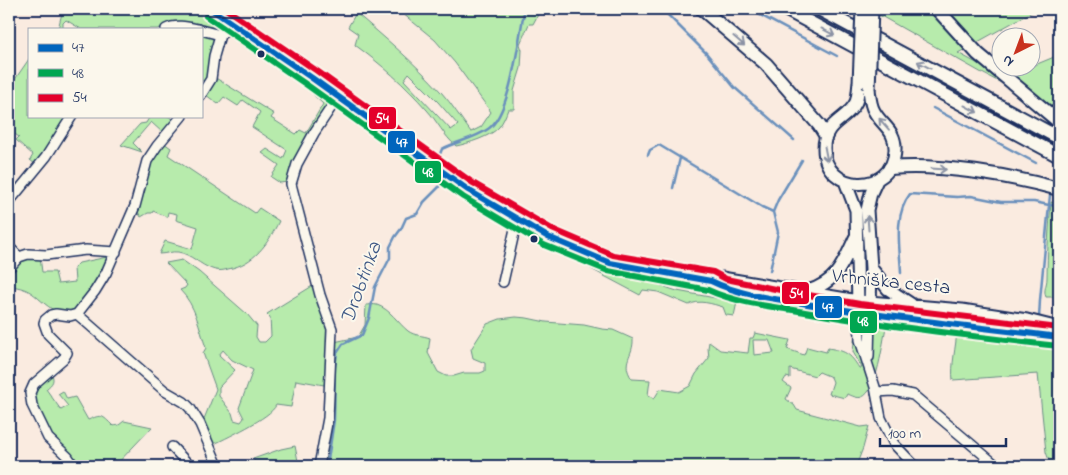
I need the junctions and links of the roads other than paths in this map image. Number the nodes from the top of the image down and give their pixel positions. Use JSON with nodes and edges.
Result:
{"nodes":[{"id":1,"x":211,"y":9,"type":"edge"},
{"id":2,"x":702,"y":9,"type":"edge"},
{"id":3,"x":785,"y":9,"type":"edge"},
{"id":4,"x":819,"y":9,"type":"edge"},
{"id":5,"x":862,"y":9,"type":"edge"},
{"id":6,"x":872,"y":9,"type":"edge"},
{"id":7,"x":936,"y":9,"type":"edge"},
{"id":8,"x":235,"y":25,"type":"junction"},
{"id":9,"x":168,"y":28,"type":"edge"},
{"id":10,"x":194,"y":28,"type":"edge"},
{"id":11,"x":202,"y":30,"type":"edge"},
{"id":12,"x":220,"y":35,"type":"junction"},
{"id":13,"x":864,"y":86,"type":"junction"},
{"id":14,"x":202,"y":93,"type":"edge"},
{"id":15,"x":338,"y":97,"type":"junction"},
{"id":16,"x":71,"y":118,"type":"edge"},
{"id":17,"x":180,"y":118,"type":"edge"},
{"id":18,"x":1059,"y":122,"type":"edge"},
{"id":19,"x":826,"y":136,"type":"junction"},
{"id":20,"x":1059,"y":138,"type":"edge"},
{"id":21,"x":1059,"y":156,"type":"edge"},
{"id":22,"x":890,"y":168,"type":"junction"},
{"id":23,"x":877,"y":180,"type":"junction"},
{"id":24,"x":845,"y":181,"type":"junction"},
{"id":25,"x":1059,"y":189,"type":"edge"},
{"id":26,"x":9,"y":202,"type":"edge"},
{"id":27,"x":517,"y":220,"type":"junction"},
{"id":28,"x":856,"y":234,"type":"junction"},
{"id":29,"x":9,"y":247,"type":"edge"},
{"id":30,"x":116,"y":252,"type":"junction"},
{"id":31,"x":19,"y":257,"type":"junction"},
{"id":32,"x":9,"y":268,"type":"edge"},
{"id":33,"x":871,"y":268,"type":"junction"},
{"id":34,"x":711,"y":281,"type":"junction"},
{"id":35,"x":503,"y":282,"type":"dead end"},
{"id":36,"x":805,"y":292,"type":"junction"},
{"id":37,"x":864,"y":302,"type":"junction"},
{"id":38,"x":912,"y":305,"type":"junction"},
{"id":39,"x":77,"y":314,"type":"junction"},
{"id":40,"x":864,"y":314,"type":"junction"},
{"id":41,"x":1059,"y":328,"type":"edge"},
{"id":42,"x":1059,"y":337,"type":"edge"},
{"id":43,"x":876,"y":392,"type":"junction"},
{"id":44,"x":172,"y":447,"type":"dead end"},
{"id":45,"x":74,"y":466,"type":"edge"},
{"id":46,"x":190,"y":466,"type":"edge"},
{"id":47,"x":218,"y":466,"type":"edge"},
{"id":48,"x":319,"y":466,"type":"edge"},
{"id":49,"x":915,"y":466,"type":"edge"},
{"id":50,"x":997,"y":466,"type":"edge"}],
"edges":[{"from":1,"to":8,"type":"main road"},
{"from":2,"to":19,"type":"highway","one_way":true},
{"from":3,"to":21,"type":"highway","one_way":true},
{"from":20,"to":4,"type":"highway","one_way":true},
{"from":5,"to":13,"type":"main road","bridge":true},
{"from":6,"to":13,"type":"main road","bridge":true},
{"from":7,"to":18,"type":"highway"},
{"from":8,"to":12,"type":"street"},
{"from":8,"to":15,"type":"main road"},
{"from":9,"to":10,"type":"street"},
{"from":11,"to":12,"type":"street"},
{"from":12,"to":14,"type":"street"},
{"from":13,"to":19,"type":"main road"},
{"from":22,"to":13,"type":"main road","one_way":true},
{"from":15,"to":27,"type":"main road"},
{"from":15,"to":48,"type":"street"},
{"from":16,"to":26,"type":"street"},
{"from":17,"to":30,"type":"street"},
{"from":19,"to":24,"type":"main road","one_way":true},
{"from":22,"to":23,"type":"main road"},
{"from":22,"to":25,"type":"highway","one_way":true},
{"from":23,"to":24,"type":"main road"},
{"from":33,"to":23,"type":"main road","one_way":true},
{"from":24,"to":28,"type":"main road"},
{"from":27,"to":34,"type":"main road"},
{"from":27,"to":35,"type":"street"},
{"from":28,"to":36,"type":"main road"},
{"from":28,"to":37,"type":"main road"},
{"from":29,"to":31,"type":"street"},
{"from":30,"to":31,"type":"street"},
{"from":30,"to":39,"type":"street"},
{"from":31,"to":32,"type":"street"},
{"from":33,"to":37,"type":"main road"},
{"from":33,"to":38,"type":"main road"},
{"from":34,"to":36,"type":"main road","name":"Vrhniška cesta"},
{"from":34,"to":40,"type":"main road","name":"Vrhniška cesta"},
{"from":36,"to":37,"type":"main road","name":"Vrhniška cesta"},
{"from":37,"to":38,"type":"main road","name":"Vrhniška cesta"},
{"from":37,"to":40,"type":"main road"},
{"from":38,"to":41,"type":"main road","name":"Vrhniška cesta"},
{"from":39,"to":45,"type":"street"},
{"from":39,"to":47,"type":"street"},
{"from":40,"to":42,"type":"main road","name":"Vrhniška cesta"},
{"from":40,"to":43,"type":"street"},
{"from":43,"to":49,"type":"street"},
{"from":43,"to":50,"type":"street"},
{"from":44,"to":46,"type":"street"}]}
